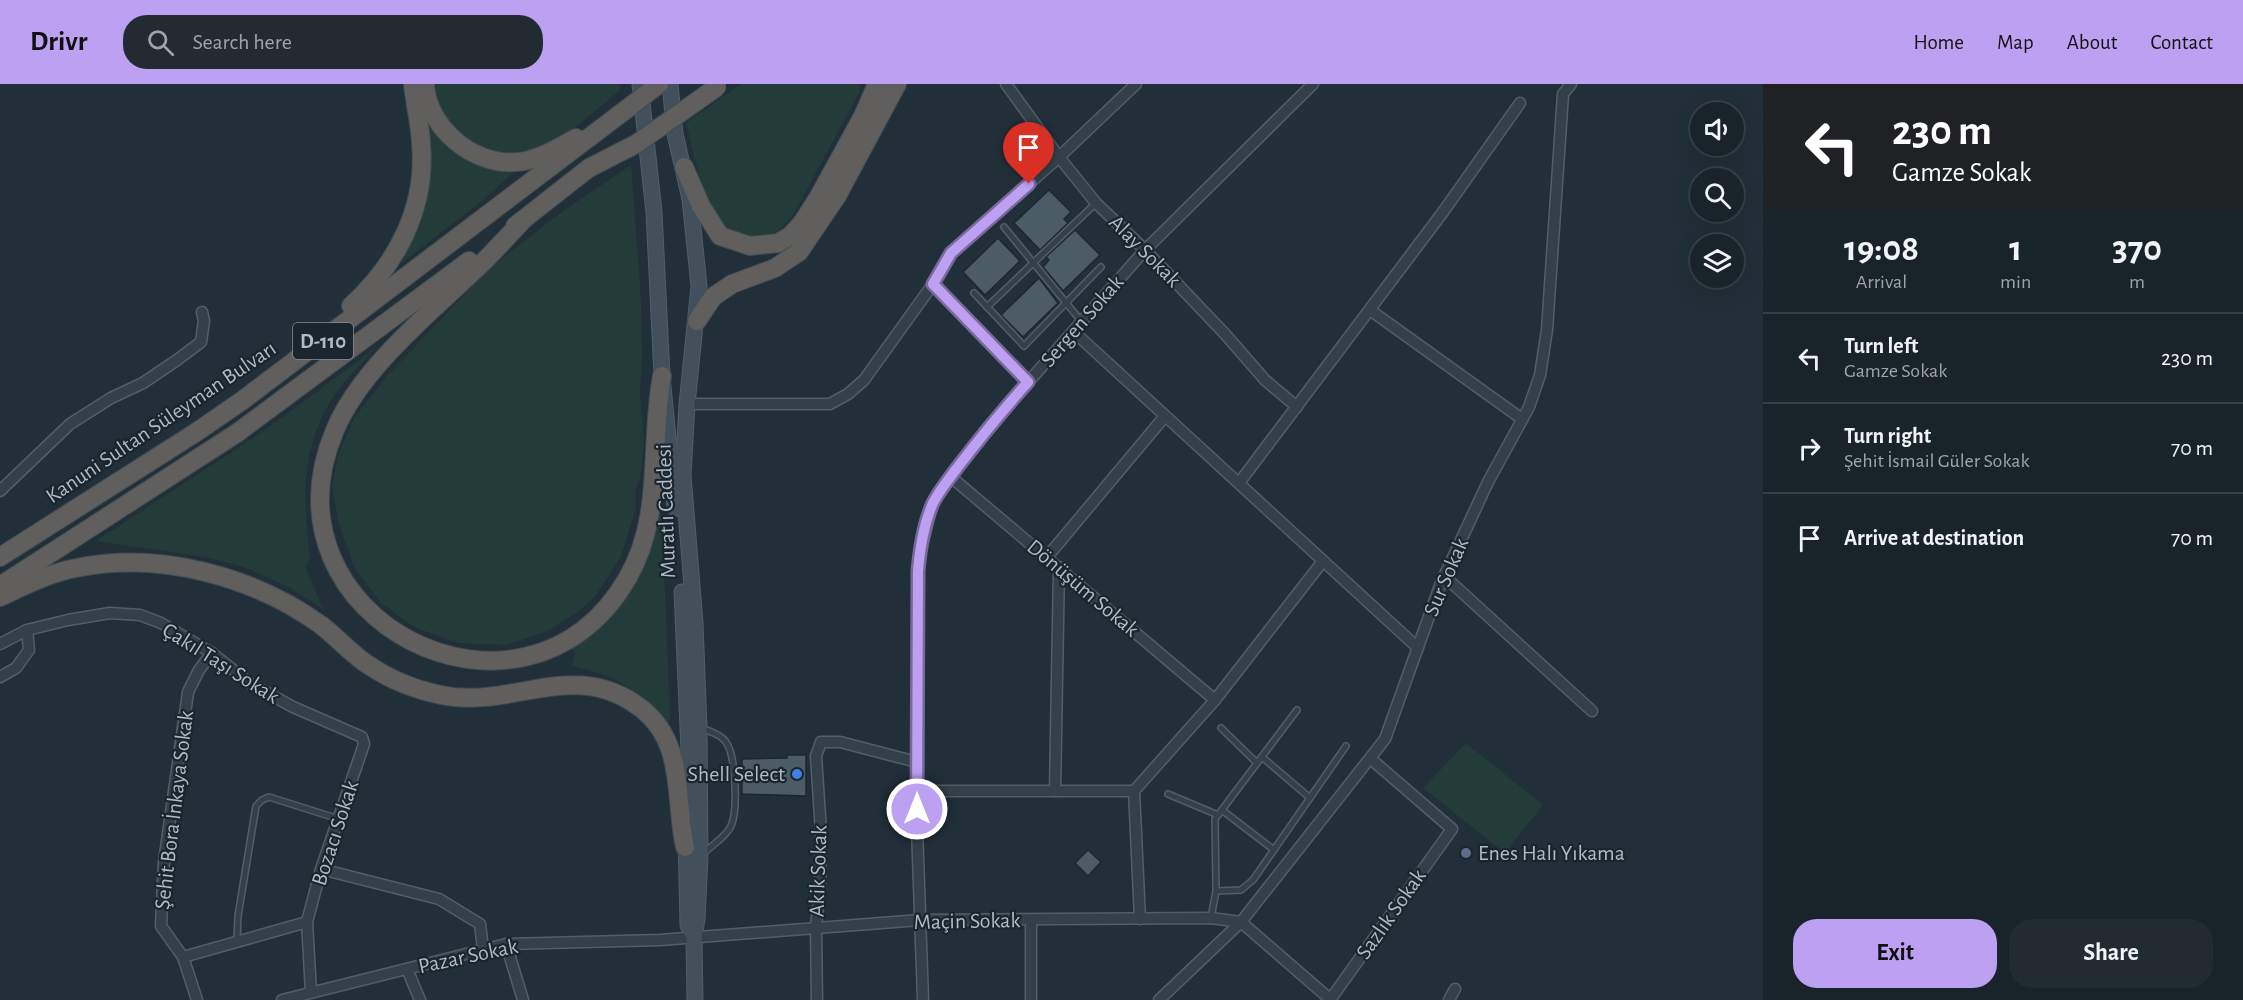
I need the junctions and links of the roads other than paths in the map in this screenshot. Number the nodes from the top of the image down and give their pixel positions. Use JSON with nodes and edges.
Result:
{"nodes":[{"id":1,"x":413,"y":84,"type":"edge"},
{"id":2,"x":425,"y":84,"type":"edge"},
{"id":3,"x":640,"y":84,"type":"edge"},
{"id":4,"x":659,"y":84,"type":"edge"},
{"id":5,"x":670,"y":84,"type":"edge"},
{"id":6,"x":877,"y":84,"type":"edge"},
{"id":7,"x":897,"y":84,"type":"edge"},
{"id":8,"x":1006,"y":84,"type":"edge"},
{"id":9,"x":1136,"y":84,"type":"edge"},
{"id":10,"x":1313,"y":84,"type":"edge"},
{"id":11,"x":1571,"y":84,"type":"edge"},
{"id":12,"x":712,"y":85,"type":"edge"},
{"id":13,"x":1520,"y":103,"type":"dead end"},
{"id":14,"x":632,"y":105,"type":"junction"},
{"id":15,"x":1059,"y":157,"type":"junction"},
{"id":16,"x":684,"y":167,"type":"junction"},
{"id":17,"x":1096,"y":203,"type":"junction"},
{"id":18,"x":524,"y":220,"type":"junction"},
{"id":19,"x":1004,"y":227,"type":"dead end"},
{"id":20,"x":1145,"y":250,"type":"junction"},
{"id":21,"x":1032,"y":262,"type":"junction"},
{"id":22,"x":1101,"y":267,"type":"dead end"},
{"id":23,"x":933,"y":284,"type":"junction"},
{"id":24,"x":974,"y":293,"type":"dead end"},
{"id":25,"x":1066,"y":303,"type":"junction"},
{"id":26,"x":987,"y":307,"type":"junction"},
{"id":27,"x":1370,"y":310,"type":"junction"},
{"id":28,"x":202,"y":312,"type":"dead end"},
{"id":29,"x":697,"y":321,"type":"junction"},
{"id":30,"x":1082,"y":323,"type":"junction"},
{"id":31,"x":1074,"y":332,"type":"junction"},
{"id":32,"x":310,"y":350,"type":"junction"},
{"id":33,"x":662,"y":376,"type":"junction"},
{"id":34,"x":1028,"y":382,"type":"junction"},
{"id":35,"x":687,"y":404,"type":"junction"},
{"id":36,"x":1297,"y":407,"type":"junction"},
{"id":37,"x":1165,"y":416,"type":"junction"},
{"id":38,"x":1522,"y":419,"type":"junction"},
{"id":39,"x":951,"y":477,"type":"junction"},
{"id":40,"x":1239,"y":483,"type":"junction"},
{"id":41,"x":0,"y":491,"type":"edge"},
{"id":42,"x":0,"y":557,"type":"edge"},
{"id":43,"x":1047,"y":557,"type":"junction"},
{"id":44,"x":1323,"y":561,"type":"junction"},
{"id":45,"x":1059,"y":567,"type":"junction"},
{"id":46,"x":1444,"y":576,"type":"junction"},
{"id":47,"x":0,"y":586,"type":"edge"},
{"id":48,"x":0,"y":597,"type":"edge"},
{"id":49,"x":27,"y":630,"type":"junction"},
{"id":50,"x":0,"y":644,"type":"edge"},
{"id":51,"x":1418,"y":648,"type":"junction"},
{"id":52,"x":212,"y":653,"type":"junction"},
{"id":53,"x":0,"y":677,"type":"edge"},
{"id":54,"x":1215,"y":700,"type":"junction"},
{"id":55,"x":1297,"y":710,"type":"dead end"},
{"id":56,"x":1592,"y":711,"type":"dead end"},
{"id":57,"x":699,"y":728,"type":"junction"},
{"id":58,"x":1221,"y":728,"type":"dead end"},
{"id":59,"x":364,"y":744,"type":"joint"},
{"id":60,"x":1346,"y":746,"type":"dead end"},
{"id":61,"x":1262,"y":757,"type":"junction"},
{"id":62,"x":1371,"y":759,"type":"junction"},
{"id":63,"x":917,"y":762,"type":"junction"},
{"id":64,"x":1257,"y":763,"type":"junction"},
{"id":65,"x":917,"y":791,"type":"junction"},
{"id":66,"x":1055,"y":791,"type":"junction"},
{"id":67,"x":1134,"y":791,"type":"junction"},
{"id":68,"x":1168,"y":794,"type":"dead end"},
{"id":69,"x":1310,"y":798,"type":"junction"},
{"id":70,"x":1220,"y":812,"type":"junction"},
{"id":71,"x":339,"y":819,"type":"junction"},
{"id":72,"x":1274,"y":850,"type":"junction"},
{"id":73,"x":693,"y":851,"type":"junction"},
{"id":74,"x":321,"y":869,"type":"junction"},
{"id":75,"x":1216,"y":891,"type":"junction"},
{"id":76,"x":1211,"y":918,"type":"junction"},
{"id":77,"x":1140,"y":919,"type":"junction"},
{"id":78,"x":1031,"y":920,"type":"junction"},
{"id":79,"x":920,"y":921,"type":"junction"},
{"id":80,"x":307,"y":922,"type":"junction"},
{"id":81,"x":1241,"y":922,"type":"junction"},
{"id":82,"x":816,"y":927,"type":"junction"},
{"id":83,"x":694,"y":938,"type":"junction"},
{"id":84,"x":237,"y":941,"type":"junction"},
{"id":85,"x":506,"y":944,"type":"junction"},
{"id":86,"x":483,"y":949,"type":"junction"},
{"id":87,"x":183,"y":957,"type":"junction"},
{"id":88,"x":407,"y":969,"type":"junction"},
{"id":89,"x":1455,"y":989,"type":"dead end"},
{"id":90,"x":311,"y":992,"type":"junction"},
{"id":91,"x":197,"y":1000,"type":"edge"},
{"id":92,"x":282,"y":1000,"type":"edge"},
{"id":93,"x":420,"y":1000,"type":"edge"},
{"id":94,"x":523,"y":1000,"type":"edge"},
{"id":95,"x":695,"y":1000,"type":"edge"},
{"id":96,"x":818,"y":1000,"type":"edge"},
{"id":97,"x":923,"y":1000,"type":"edge"},
{"id":98,"x":1031,"y":1000,"type":"edge"},
{"id":99,"x":1159,"y":1000,"type":"edge"},
{"id":100,"x":1331,"y":1000,"type":"edge"},
{"id":101,"x":1449,"y":1000,"type":"edge"}],
"edges":[{"from":1,"to":32,"type":"highway"},
{"from":2,"to":14,"type":"highway"},
{"from":3,"to":33,"type":"main road","name":"Muratlı Caddesi"},
{"from":4,"to":14,"type":"highway","number":"D-110","bridge":true},
{"from":5,"to":16,"type":"main road","name":"Muratlı Caddesi"},
{"from":6,"to":16,"type":"highway"},
{"from":7,"to":29,"type":"highway"},
{"from":8,"to":15,"type":"street","name":"Alay Sokak"},
{"from":9,"to":15,"type":"street"},
{"from":10,"to":20,"type":"street","name":"Sergen Sokak"},
{"from":11,"to":38,"type":"street","name":"Sur Sokak"},
{"from":12,"to":18,"type":"highway","number":"D-110","bridge":true},
{"from":13,"to":27,"type":"street"},
{"from":14,"to":32,"type":"highway","name":"Kanuni Sultan Süleyman Bulvarı","number":"D-110"},
{"from":15,"to":17,"type":"street","name":"Alay Sokak"},
{"from":15,"to":23,"type":"street"},
{"from":16,"to":29,"type":"main road","name":"Muratlı Caddesi"},
{"from":17,"to":20,"type":"street","name":"Alay Sokak"},
{"from":17,"to":21,"type":"lane"},
{"from":18,"to":33,"type":"highway"},
{"from":18,"to":47,"type":"highway","number":"D-110"},
{"from":19,"to":21,"type":"lane"},
{"from":20,"to":30,"type":"street","name":"Sergen Sokak"},
{"from":20,"to":36,"type":"street","name":"Alay Sokak"},
{"from":21,"to":25,"type":"lane"},
{"from":21,"to":26,"type":"lane"},
{"from":22,"to":25,"type":"lane"},
{"from":23,"to":34,"type":"street"},
{"from":23,"to":35,"type":"street"},
{"from":24,"to":26,"type":"lane"},
{"from":25,"to":26,"type":"lane"},
{"from":25,"to":30,"type":"lane"},
{"from":27,"to":36,"type":"street"},
{"from":27,"to":38,"type":"street"},
{"from":28,"to":41,"type":"street"},
{"from":29,"to":35,"type":"main road","name":"Muratlı Caddesi"},
{"from":30,"to":31,"type":"street","name":"Sergen Sokak"},
{"from":31,"to":34,"type":"street","name":"Sergen Sokak"},
{"from":31,"to":37,"type":"street"},
{"from":32,"to":42,"type":"highway","name":"Kanuni Sultan Süleyman Bulvarı","number":"D-110"},
{"from":33,"to":73,"type":"main road","name":"Muratlı Caddesi"},
{"from":34,"to":39,"type":"street","name":"Sergen Sokak"},
{"from":35,"to":57,"type":"main road","name":"Muratlı Caddesi"},
{"from":36,"to":40,"type":"street"},
{"from":37,"to":40,"type":"street"},
{"from":37,"to":43,"type":"street"},
{"from":38,"to":46,"type":"street","name":"Sur Sokak"},
{"from":39,"to":43,"type":"street","name":"Dönüşüm Sokak"},
{"from":39,"to":63,"type":"street","name":"Sergen Sokak"},
{"from":40,"to":44,"type":"street"},
{"from":43,"to":45,"type":"street","name":"Dönüşüm Sokak"},
{"from":44,"to":51,"type":"street"},
{"from":44,"to":54,"type":"street"},
{"from":45,"to":54,"type":"street","name":"Dönüşüm Sokak"},
{"from":45,"to":66,"type":"street"},
{"from":46,"to":51,"type":"street","name":"Sur Sokak"},
{"from":46,"to":56,"type":"street"},
{"from":48,"to":73,"type":"highway"},
{"from":49,"to":50,"type":"street","name":"Çakıl Taşı Sokak"},
{"from":49,"to":52,"type":"street","name":"Çakıl Taşı Sokak"},
{"from":49,"to":53,"type":"street"},
{"from":51,"to":62,"type":"street","name":"Sur Sokak"},
{"from":52,"to":59,"type":"street","name":"Çakıl Taşı Sokak"},
{"from":52,"to":87,"type":"street","name":"Şehit Bora İnkaya Sokak"},
{"from":54,"to":67,"type":"street"},
{"from":55,"to":61,"type":"lane"},
{"from":57,"to":73,"type":"main road","name":"Muratlı Caddesi"},
{"from":57,"to":73,"type":"lane"},
{"from":58,"to":64,"type":"lane"},
{"from":59,"to":71,"type":"street","name":"Bozacı Sokak"},
{"from":60,"to":69,"type":"lane"},
{"from":61,"to":64,"type":"lane"},
{"from":61,"to":69,"type":"lane"},
{"from":62,"to":81,"type":"street","name":"Sur Sokak"},
{"from":62,"to":100,"type":"street","name":"Sazlık Sokak"},
{"from":63,"to":65,"type":"street","name":"Sergen Sokak"},
{"from":63,"to":82,"type":"street","name":"Akik Sokak"},
{"from":64,"to":70,"type":"lane"},
{"from":65,"to":66,"type":"street"},
{"from":65,"to":79,"type":"street","name":"Sergen Sokak"},
{"from":66,"to":67,"type":"street"},
{"from":67,"to":77,"type":"street"},
{"from":68,"to":70,"type":"lane"},
{"from":69,"to":72,"type":"lane"},
{"from":70,"to":72,"type":"lane"},
{"from":70,"to":75,"type":"lane"},
{"from":71,"to":74,"type":"street","name":"Bozacı Sokak"},
{"from":71,"to":84,"type":"lane"},
{"from":72,"to":75,"type":"lane"},
{"from":73,"to":83,"type":"main road","name":"Muratlı Caddesi"},
{"from":74,"to":80,"type":"street","name":"Bozacı Sokak"},
{"from":74,"to":86,"type":"street"},
{"from":75,"to":76,"type":"lane"},
{"from":76,"to":77,"type":"street","name":"Maçin Sokak"},
{"from":76,"to":81,"type":"street","name":"Maçin Sokak"},
{"from":77,"to":78,"type":"street","name":"Maçin Sokak"},
{"from":78,"to":79,"type":"street","name":"Maçin Sokak"},
{"from":78,"to":98,"type":"street"},
{"from":79,"to":82,"type":"street","name":"Maçin Sokak"},
{"from":79,"to":97,"type":"street","name":"Sergen Sokak"},
{"from":80,"to":84,"type":"street"},
{"from":80,"to":90,"type":"street","name":"Bozacı Sokak"},
{"from":81,"to":99,"type":"street","name":"Sur Sokak"},
{"from":81,"to":100,"type":"street"},
{"from":82,"to":83,"type":"street","name":"Maçin Sokak"},
{"from":82,"to":96,"type":"street","name":"Akik Sokak"},
{"from":83,"to":85,"type":"street","name":"Pazar Sokak"},
{"from":83,"to":95,"type":"main road","name":"Muratlı Caddesi"},
{"from":84,"to":87,"type":"street"},
{"from":85,"to":86,"type":"street","name":"Pazar Sokak"},
{"from":85,"to":94,"type":"street"},
{"from":86,"to":88,"type":"street","name":"Pazar Sokak"},
{"from":87,"to":91,"type":"street","name":"Şehit Bora İnkaya Sokak"},
{"from":88,"to":90,"type":"street","name":"Pazar Sokak"},
{"from":88,"to":93,"type":"street"},
{"from":89,"to":101,"type":"street"},
{"from":90,"to":92,"type":"street","name":"Pazar Sokak"}]}
